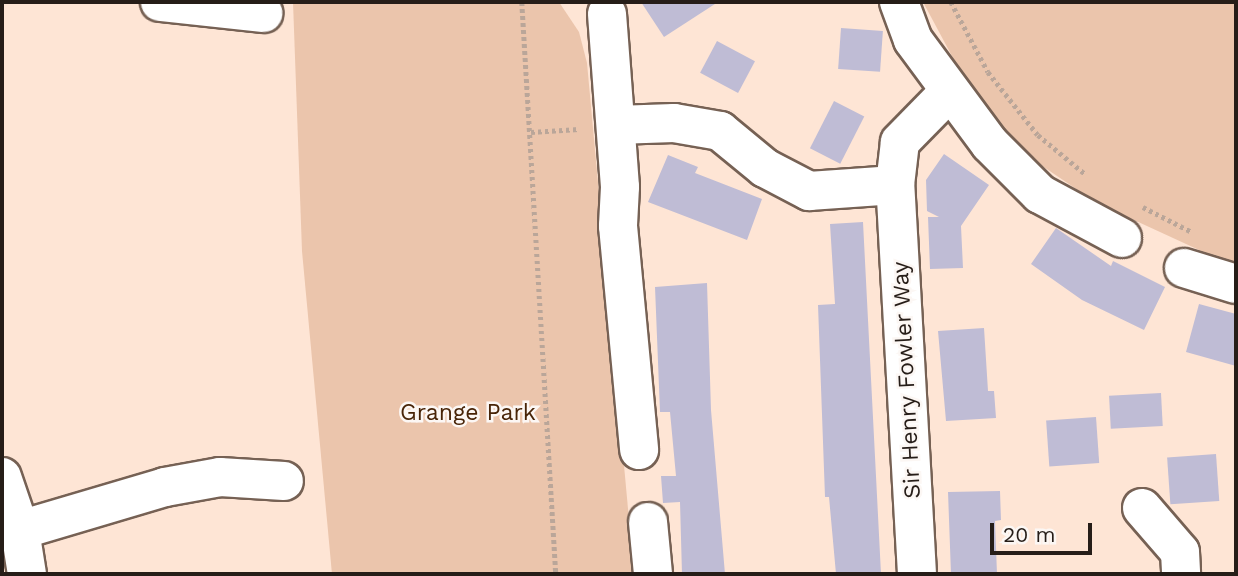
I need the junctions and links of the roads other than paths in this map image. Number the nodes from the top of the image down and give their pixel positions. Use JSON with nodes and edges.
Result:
{"nodes":[{"id":1,"x":160,"y":2,"type":"edge"},
{"id":2,"x":899,"y":2,"type":"edge"},
{"id":3,"x":263,"y":12,"type":"dead end"},
{"id":4,"x":607,"y":14,"type":"dead end"},
{"id":5,"x":949,"y":92,"type":"junction"},
{"id":6,"x":616,"y":125,"type":"junction"},
{"id":7,"x":895,"y":185,"type":"junction"},
{"id":8,"x":1122,"y":238,"type":"dead end"},
{"id":9,"x":1192,"y":252,"type":"road end"},
{"id":10,"x":1236,"y":284,"type":"edge"},
{"id":11,"x":639,"y":450,"type":"dead end"},
{"id":12,"x":2,"y":477,"type":"edge"},
{"id":13,"x":284,"y":481,"type":"dead end"},
{"id":14,"x":1142,"y":508,"type":"dead end"},
{"id":15,"x":648,"y":522,"type":"dead end"},
{"id":16,"x":20,"y":530,"type":"junction"},
{"id":17,"x":27,"y":574,"type":"edge"},
{"id":18,"x":653,"y":574,"type":"edge"},
{"id":19,"x":917,"y":574,"type":"edge"},
{"id":20,"x":1181,"y":574,"type":"edge"}],
"edges":[{"from":1,"to":3,"type":"street"},
{"from":2,"to":5,"type":"street"},
{"from":4,"to":6,"type":"street"},
{"from":5,"to":7,"type":"street","name":"Sir Henry Fowler Way"},
{"from":5,"to":8,"type":"street"},
{"from":6,"to":7,"type":"street"},
{"from":6,"to":11,"type":"street"},
{"from":7,"to":19,"type":"street","name":"Sir Henry Fowler Way"},
{"from":9,"to":10,"type":"street"},
{"from":12,"to":16,"type":"street"},
{"from":13,"to":16,"type":"street"},
{"from":14,"to":20,"type":"street"},
{"from":15,"to":18,"type":"street"},
{"from":16,"to":17,"type":"street"}]}
